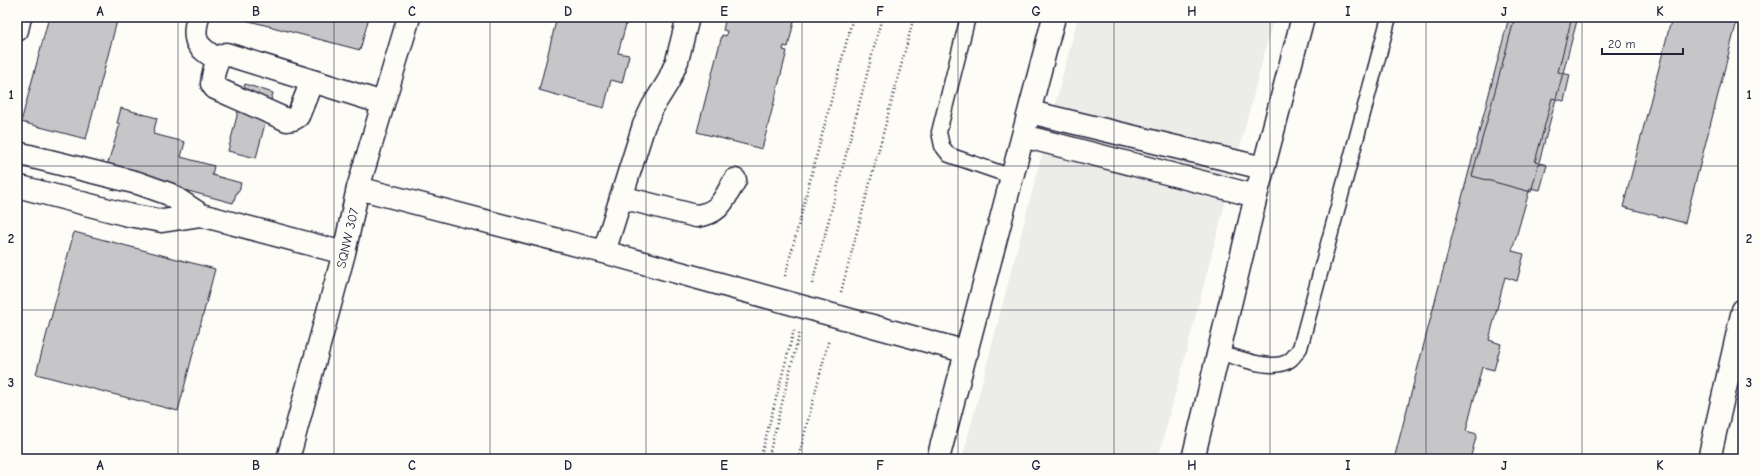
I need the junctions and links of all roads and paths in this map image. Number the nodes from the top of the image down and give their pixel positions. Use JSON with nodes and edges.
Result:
{"nodes":[{"id":1,"x":20,"y":17,"type":"edge"},
{"id":2,"x":198,"y":17,"type":"edge"},
{"id":3,"x":409,"y":17,"type":"edge"},
{"id":4,"x":688,"y":17,"type":"edge"},
{"id":5,"x":853,"y":17,"type":"edge"},
{"id":6,"x":882,"y":17,"type":"edge"},
{"id":7,"x":914,"y":17,"type":"edge"},
{"id":8,"x":968,"y":17,"type":"edge"},
{"id":9,"x":1054,"y":17,"type":"edge"},
{"id":10,"x":1303,"y":17,"type":"edge"},
{"id":11,"x":1389,"y":17,"type":"edge"},
{"id":12,"x":17,"y":30,"type":"edge"},
{"id":13,"x":218,"y":60,"type":"junction"},
{"id":14,"x":312,"y":81,"type":"junction"},
{"id":15,"x":383,"y":103,"type":"junction"},
{"id":16,"x":1030,"y":112,"type":"junction"},
{"id":17,"x":1023,"y":136,"type":"junction"},
{"id":18,"x":17,"y":153,"type":"edge"},
{"id":19,"x":1264,"y":168,"type":"junction"},
{"id":20,"x":1013,"y":177,"type":"junction"},
{"id":21,"x":735,"y":180,"type":"dead end"},
{"id":22,"x":17,"y":186,"type":"edge"},
{"id":23,"x":358,"y":188,"type":"junction"},
{"id":24,"x":1256,"y":196,"type":"junction"},
{"id":25,"x":621,"y":197,"type":"junction"},
{"id":26,"x":200,"y":215,"type":"junction"},
{"id":27,"x":604,"y":252,"type":"junction"},
{"id":28,"x":344,"y":253,"type":"junction"},
{"id":29,"x":779,"y":300,"type":"junction"},
{"id":30,"x":803,"y":307,"type":"junction"},
{"id":31,"x":1743,"y":310,"type":"edge"},
{"id":32,"x":835,"y":315,"type":"junction"},
{"id":33,"x":967,"y":352,"type":"junction"},
{"id":34,"x":1218,"y":352,"type":"junction"},
{"id":35,"x":288,"y":459,"type":"edge"},
{"id":36,"x":760,"y":459,"type":"edge"},
{"id":37,"x":768,"y":459,"type":"edge"},
{"id":38,"x":798,"y":459,"type":"edge"},
{"id":39,"x":938,"y":459,"type":"edge"},
{"id":40,"x":1193,"y":459,"type":"edge"},
{"id":41,"x":1709,"y":459,"type":"edge"}],
"edges":[{"from":1,"to":12,"type":"street"},
{"from":2,"to":13,"type":"street"},
{"from":3,"to":15,"type":"street","name":"SQNW 307"},
{"from":4,"to":25,"type":"street"},
{"from":5,"to":29,"type":"path"},
{"from":6,"to":30,"type":"path"},
{"from":7,"to":32,"type":"path"},
{"from":8,"to":20,"type":"lane"},
{"from":9,"to":16,"type":"street"},
{"from":10,"to":19,"type":"street"},
{"from":11,"to":34,"type":"lane"},
{"from":13,"to":14,"type":"street"},
{"from":13,"to":14,"type":"street"},
{"from":14,"to":15,"type":"street"},
{"from":15,"to":23,"type":"street","name":"SQNW 307"},
{"from":16,"to":17,"type":"street"},
{"from":16,"to":19,"type":"street"},
{"from":17,"to":20,"type":"street"},
{"from":17,"to":24,"type":"street"},
{"from":18,"to":26,"type":"street"},
{"from":19,"to":24,"type":"street"},
{"from":20,"to":33,"type":"street"},
{"from":21,"to":25,"type":"street"},
{"from":22,"to":26,"type":"street"},
{"from":23,"to":27,"type":"street"},
{"from":23,"to":28,"type":"street","name":"SQNW 307"},
{"from":24,"to":34,"type":"street"},
{"from":25,"to":27,"type":"street"},
{"from":26,"to":28,"type":"street"},
{"from":27,"to":29,"type":"street"},
{"from":28,"to":35,"type":"street","name":"SQNW 307"},
{"from":29,"to":30,"type":"street"},
{"from":30,"to":32,"type":"street"},
{"from":30,"to":36,"type":"path"},
{"from":30,"to":37,"type":"path"},
{"from":31,"to":41,"type":"street"},
{"from":32,"to":33,"type":"street"},
{"from":32,"to":38,"type":"path"},
{"from":33,"to":39,"type":"street"},
{"from":34,"to":40,"type":"street"}]}
